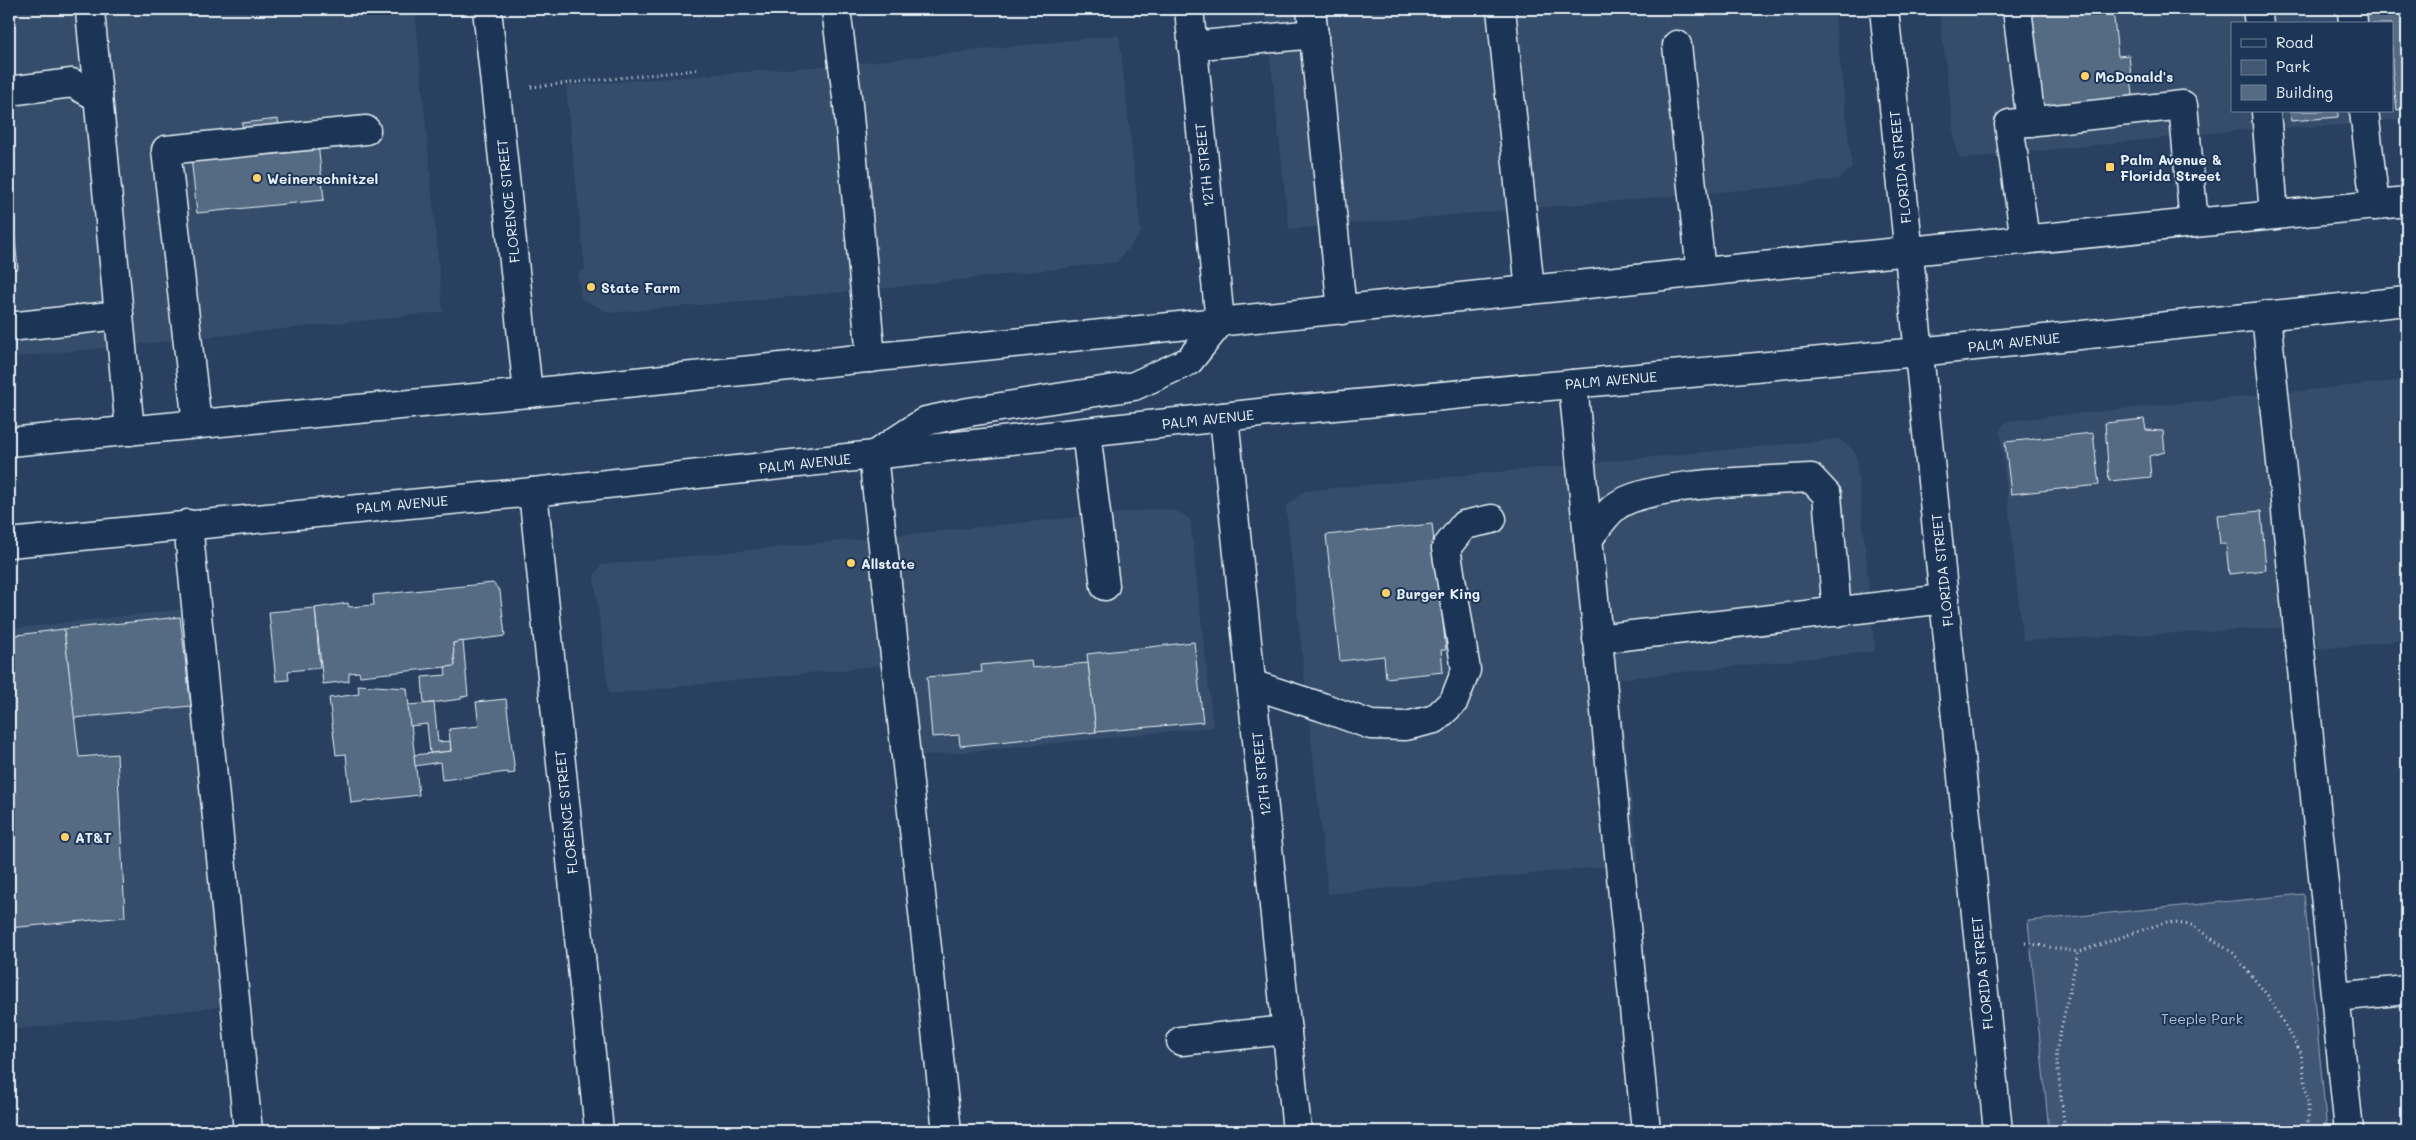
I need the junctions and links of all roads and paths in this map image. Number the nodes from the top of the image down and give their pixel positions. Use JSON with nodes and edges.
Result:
{"nodes":[{"id":1,"x":487,"y":9,"type":"edge"},
{"id":2,"x":836,"y":9,"type":"edge"},
{"id":3,"x":1189,"y":9,"type":"edge"},
{"id":4,"x":1501,"y":9,"type":"edge"},
{"id":5,"x":1884,"y":9,"type":"edge"},
{"id":6,"x":2017,"y":9,"type":"edge"},
{"id":7,"x":2257,"y":9,"type":"edge"},
{"id":8,"x":2352,"y":9,"type":"edge"},
{"id":9,"x":90,"y":11,"type":"dead end"},
{"id":10,"x":1313,"y":21,"type":"edge"},
{"id":11,"x":2259,"y":22,"type":"edge"},
{"id":12,"x":2353,"y":22,"type":"edge"},
{"id":13,"x":1677,"y":45,"type":"dead end"},
{"id":14,"x":1192,"y":46,"type":"junction"},
{"id":15,"x":696,"y":70,"type":"dead end"},
{"id":16,"x":9,"y":91,"type":"edge"},
{"id":17,"x":496,"y":91,"type":"junction"},
{"id":18,"x":98,"y":97,"type":"junction"},
{"id":19,"x":2266,"y":112,"type":"edge"},
{"id":20,"x":2364,"y":112,"type":"edge"},
{"id":21,"x":2020,"y":123,"type":"junction"},
{"id":22,"x":366,"y":130,"type":"dead end"},
{"id":23,"x":2407,"y":202,"type":"edge"},
{"id":24,"x":2375,"y":206,"type":"junction"},
{"id":25,"x":2274,"y":216,"type":"junction"},
{"id":26,"x":2194,"y":223,"type":"junction"},
{"id":27,"x":2025,"y":240,"type":"junction"},
{"id":28,"x":1909,"y":251,"type":"junction"},
{"id":29,"x":1701,"y":272,"type":"junction"},
{"id":30,"x":1530,"y":290,"type":"junction"},
{"id":31,"x":2407,"y":301,"type":"edge"},
{"id":32,"x":1342,"y":310,"type":"junction"},
{"id":33,"x":120,"y":315,"type":"junction"},
{"id":34,"x":2266,"y":316,"type":"junction"},
{"id":35,"x":1220,"y":322,"type":"junction"},
{"id":36,"x":9,"y":327,"type":"edge"},
{"id":37,"x":1918,"y":352,"type":"junction"},
{"id":38,"x":871,"y":358,"type":"junction"},
{"id":39,"x":1574,"y":384,"type":"junction"},
{"id":40,"x":528,"y":393,"type":"junction"},
{"id":41,"x":1224,"y":417,"type":"junction"},
{"id":42,"x":197,"y":424,"type":"junction"},
{"id":43,"x":130,"y":431,"type":"junction"},
{"id":44,"x":1086,"y":432,"type":"junction"},
{"id":45,"x":9,"y":442,"type":"edge"},
{"id":46,"x":873,"y":455,"type":"junction"},
{"id":47,"x":533,"y":492,"type":"junction"},
{"id":48,"x":1492,"y":519,"type":"dead end"},
{"id":49,"x":188,"y":524,"type":"junction"},
{"id":50,"x":1588,"y":539,"type":"junction"},
{"id":51,"x":9,"y":543,"type":"edge"},
{"id":52,"x":1104,"y":586,"type":"dead end"},
{"id":53,"x":1945,"y":599,"type":"junction"},
{"id":54,"x":1837,"y":612,"type":"junction"},
{"id":55,"x":1597,"y":639,"type":"junction"},
{"id":56,"x":1251,"y":684,"type":"junction"},
{"id":57,"x":2025,"y":943,"type":"dead end"},
{"id":58,"x":2078,"y":952,"type":"junction"},
{"id":59,"x":2407,"y":990,"type":"edge"},
{"id":60,"x":2336,"y":997,"type":"junction"},
{"id":61,"x":1287,"y":1030,"type":"junction"},
{"id":62,"x":1181,"y":1041,"type":"dead end"},
{"id":63,"x":248,"y":1131,"type":"edge"},
{"id":64,"x":599,"y":1131,"type":"edge"},
{"id":65,"x":947,"y":1131,"type":"edge"},
{"id":66,"x":1297,"y":1131,"type":"edge"},
{"id":67,"x":1646,"y":1131,"type":"edge"},
{"id":68,"x":1998,"y":1131,"type":"edge"},
{"id":69,"x":2065,"y":1131,"type":"edge"},
{"id":70,"x":2308,"y":1131,"type":"edge"},
{"id":71,"x":2349,"y":1131,"type":"edge"}],
"edges":[{"from":1,"to":17,"type":"main road","name":"FLORENCE STREET"},
{"from":2,"to":38,"type":"main road"},
{"from":3,"to":14,"type":"main road","name":"12TH STREET"},
{"from":4,"to":30,"type":"main road"},
{"from":5,"to":28,"type":"main road","name":"FLORIDA STREET"},
{"from":6,"to":21,"type":"main road"},
{"from":7,"to":11,"type":"main road"},
{"from":8,"to":12,"type":"main road"},
{"from":9,"to":18,"type":"main road"},
{"from":10,"to":14,"type":"main road"},
{"from":10,"to":32,"type":"main road"},
{"from":13,"to":29,"type":"main road"},
{"from":14,"to":35,"type":"main road","name":"12TH STREET"},
{"from":15,"to":17,"type":"path"},
{"from":16,"to":18,"type":"main road"},
{"from":17,"to":40,"type":"main road","name":"FLORENCE STREET"},
{"from":18,"to":33,"type":"main road"},
{"from":19,"to":25,"type":"main road"},
{"from":20,"to":24,"type":"main road"},
{"from":21,"to":26,"type":"main road"},
{"from":21,"to":27,"type":"main road"},
{"from":22,"to":42,"type":"main road"},
{"from":23,"to":24,"type":"main road"},
{"from":24,"to":25,"type":"main road"},
{"from":25,"to":26,"type":"main road"},
{"from":26,"to":27,"type":"main road"},
{"from":27,"to":28,"type":"main road"},
{"from":28,"to":29,"type":"main road"},
{"from":28,"to":37,"type":"main road","name":"FLORIDA STREET"},
{"from":29,"to":30,"type":"main road"},
{"from":30,"to":32,"type":"main road"},
{"from":31,"to":34,"type":"main road","name":"PALM AVENUE"},
{"from":32,"to":35,"type":"main road"},
{"from":33,"to":36,"type":"main road"},
{"from":33,"to":43,"type":"main road"},
{"from":34,"to":37,"type":"main road","name":"PALM AVENUE"},
{"from":34,"to":60,"type":"main road"},
{"from":35,"to":38,"type":"main road"},
{"from":35,"to":46,"type":"main road"},
{"from":37,"to":39,"type":"main road","name":"PALM AVENUE"},
{"from":37,"to":53,"type":"main road","name":"FLORIDA STREET"},
{"from":38,"to":40,"type":"main road"},
{"from":39,"to":41,"type":"main road","name":"PALM AVENUE"},
{"from":39,"to":50,"type":"main road"},
{"from":40,"to":42,"type":"main road"},
{"from":41,"to":44,"type":"main road","name":"PALM AVENUE"},
{"from":41,"to":56,"type":"main road","name":"12TH STREET"},
{"from":42,"to":43,"type":"main road"},
{"from":43,"to":45,"type":"main road"},
{"from":44,"to":46,"type":"main road","name":"PALM AVENUE"},
{"from":44,"to":52,"type":"main road"},
{"from":46,"to":47,"type":"main road","name":"PALM AVENUE"},
{"from":46,"to":65,"type":"main road"},
{"from":47,"to":49,"type":"main road","name":"PALM AVENUE"},
{"from":47,"to":64,"type":"main road","name":"FLORENCE STREET"},
{"from":48,"to":56,"type":"main road"},
{"from":49,"to":51,"type":"main road","name":"PALM AVENUE"},
{"from":49,"to":63,"type":"main road"},
{"from":50,"to":54,"type":"main road"},
{"from":50,"to":55,"type":"main road"},
{"from":53,"to":54,"type":"main road"},
{"from":53,"to":68,"type":"main road","name":"FLORIDA STREET"},
{"from":54,"to":55,"type":"main road"},
{"from":55,"to":67,"type":"main road"},
{"from":56,"to":61,"type":"main road","name":"12TH STREET"},
{"from":57,"to":58,"type":"path"},
{"from":58,"to":69,"type":"path"},
{"from":58,"to":70,"type":"path"},
{"from":59,"to":60,"type":"main road"},
{"from":60,"to":71,"type":"main road"},
{"from":61,"to":62,"type":"main road"},
{"from":61,"to":66,"type":"main road","name":"12TH STREET"}]}
